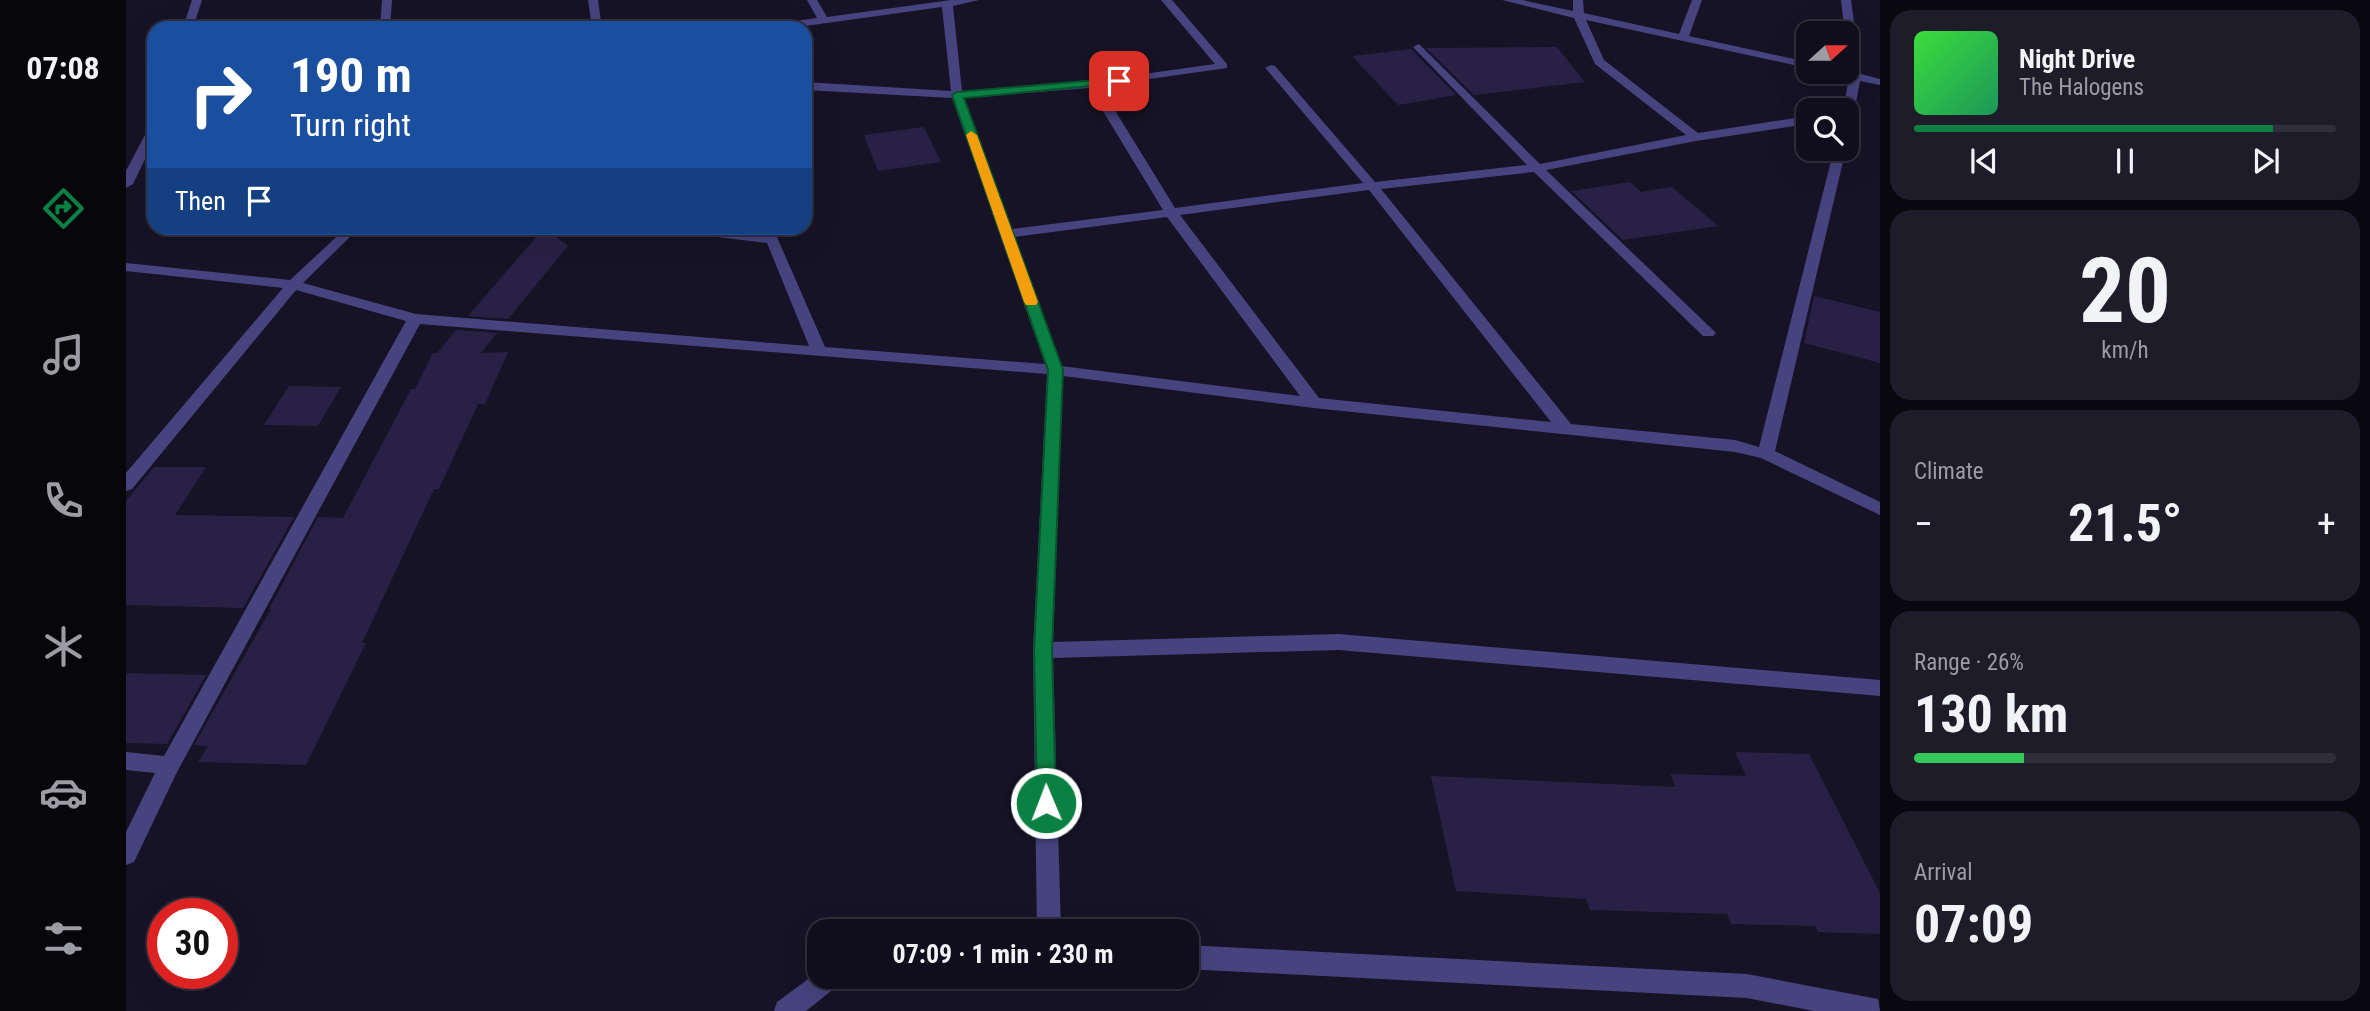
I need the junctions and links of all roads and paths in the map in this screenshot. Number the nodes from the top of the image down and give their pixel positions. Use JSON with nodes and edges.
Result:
{"nodes":[{"id":1,"x":197,"y":0,"type":"edge"},
{"id":2,"x":387,"y":0,"type":"edge"},
{"id":3,"x":593,"y":0,"type":"edge"},
{"id":4,"x":812,"y":0,"type":"edge"},
{"id":5,"x":974,"y":0,"type":"edge"},
{"id":6,"x":1166,"y":0,"type":"edge"},
{"id":7,"x":1507,"y":0,"type":"edge"},
{"id":8,"x":1578,"y":0,"type":"edge"},
{"id":9,"x":1697,"y":0,"type":"edge"},
{"id":10,"x":1846,"y":0,"type":"edge"},
{"id":11,"x":947,"y":4,"type":"junction"},
{"id":12,"x":1578,"y":16,"type":"junction"},
{"id":13,"x":824,"y":20,"type":"junction"},
{"id":14,"x":190,"y":21,"type":"edge"},
{"id":15,"x":386,"y":21,"type":"edge"},
{"id":16,"x":596,"y":21,"type":"edge"},
{"id":17,"x":1848,"y":21,"type":"edge"},
{"id":18,"x":812,"y":22,"type":"edge"},
{"id":19,"x":1683,"y":38,"type":"junction"},
{"id":20,"x":1419,"y":47,"type":"dead end"},
{"id":21,"x":1796,"y":62,"type":"edge"},
{"id":22,"x":1272,"y":68,"type":"dead end"},
{"id":23,"x":1859,"y":77,"type":"edge"},
{"id":24,"x":1880,"y":82,"type":"edge"},
{"id":25,"x":1093,"y":85,"type":"junction"},
{"id":26,"x":812,"y":86,"type":"edge"},
{"id":27,"x":957,"y":95,"type":"junction"},
{"id":28,"x":1796,"y":122,"type":"edge"},
{"id":29,"x":1696,"y":137,"type":"junction"},
{"id":30,"x":147,"y":143,"type":"edge"},
{"id":31,"x":1837,"y":161,"type":"edge"},
{"id":32,"x":1537,"y":168,"type":"junction"},
{"id":33,"x":126,"y":184,"type":"edge"},
{"id":34,"x":1372,"y":186,"type":"junction"},
{"id":35,"x":1172,"y":214,"type":"junction"},
{"id":36,"x":1007,"y":234,"type":"junction"},
{"id":37,"x":346,"y":235,"type":"edge"},
{"id":38,"x":770,"y":235,"type":"edge"},
{"id":39,"x":126,"y":267,"type":"edge"},
{"id":40,"x":293,"y":285,"type":"junction"},
{"id":41,"x":415,"y":319,"type":"junction"},
{"id":42,"x":1708,"y":333,"type":"dead end"},
{"id":43,"x":819,"y":349,"type":"junction"},
{"id":44,"x":1055,"y":370,"type":"junction"},
{"id":45,"x":1314,"y":403,"type":"junction"},
{"id":46,"x":1566,"y":429,"type":"junction"},
{"id":47,"x":1766,"y":454,"type":"junction"},
{"id":48,"x":126,"y":485,"type":"edge"},
{"id":49,"x":1880,"y":509,"type":"edge"},
{"id":50,"x":1043,"y":650,"type":"junction"},
{"id":51,"x":1880,"y":688,"type":"edge"},
{"id":52,"x":126,"y":761,"type":"edge"},
{"id":53,"x":170,"y":766,"type":"junction"},
{"id":54,"x":126,"y":855,"type":"edge"},
{"id":55,"x":1049,"y":919,"type":"edge"},
{"id":56,"x":1199,"y":958,"type":"edge"},
{"id":57,"x":815,"y":989,"type":"edge"},
{"id":58,"x":786,"y":1011,"type":"edge"},
{"id":59,"x":1878,"y":1011,"type":"edge"}],
"edges":[{"from":1,"to":14,"type":"street"},
{"from":2,"to":15,"type":"street"},
{"from":3,"to":16,"type":"street"},
{"from":4,"to":13,"type":"street"},
{"from":5,"to":11,"type":"street"},
{"from":6,"to":25,"type":"street"},
{"from":7,"to":12,"type":"street"},
{"from":8,"to":12,"type":"street"},
{"from":9,"to":19,"type":"street"},
{"from":10,"to":17,"type":"street"},
{"from":11,"to":13,"type":"street"},
{"from":11,"to":27,"type":"street"},
{"from":12,"to":19,"type":"street"},
{"from":12,"to":29,"type":"street"},
{"from":13,"to":18,"type":"street"},
{"from":19,"to":21,"type":"street"},
{"from":20,"to":32,"type":"street"},
{"from":22,"to":34,"type":"street"},
{"from":23,"to":24,"type":"street"},
{"from":25,"to":27,"type":"street"},
{"from":25,"to":35,"type":"street"},
{"from":26,"to":27,"type":"street"},
{"from":27,"to":36,"type":"street"},
{"from":28,"to":29,"type":"street"},
{"from":29,"to":32,"type":"street"},
{"from":30,"to":33,"type":"street"},
{"from":31,"to":47,"type":"street"},
{"from":32,"to":34,"type":"street"},
{"from":32,"to":42,"type":"street"},
{"from":34,"to":35,"type":"street"},
{"from":34,"to":46,"type":"street"},
{"from":35,"to":36,"type":"street"},
{"from":35,"to":45,"type":"street"},
{"from":36,"to":44,"type":"street"},
{"from":37,"to":40,"type":"street"},
{"from":38,"to":43,"type":"street"},
{"from":39,"to":40,"type":"street"},
{"from":40,"to":41,"type":"street"},
{"from":40,"to":48,"type":"street"},
{"from":41,"to":43,"type":"street"},
{"from":41,"to":53,"type":"street"},
{"from":43,"to":44,"type":"street"},
{"from":44,"to":45,"type":"street"},
{"from":44,"to":50,"type":"street"},
{"from":45,"to":46,"type":"street"},
{"from":46,"to":47,"type":"street"},
{"from":47,"to":49,"type":"street"},
{"from":50,"to":51,"type":"street"},
{"from":50,"to":55,"type":"street"},
{"from":52,"to":53,"type":"street"},
{"from":53,"to":54,"type":"street"},
{"from":56,"to":59,"type":"street"},
{"from":57,"to":58,"type":"street"}]}
